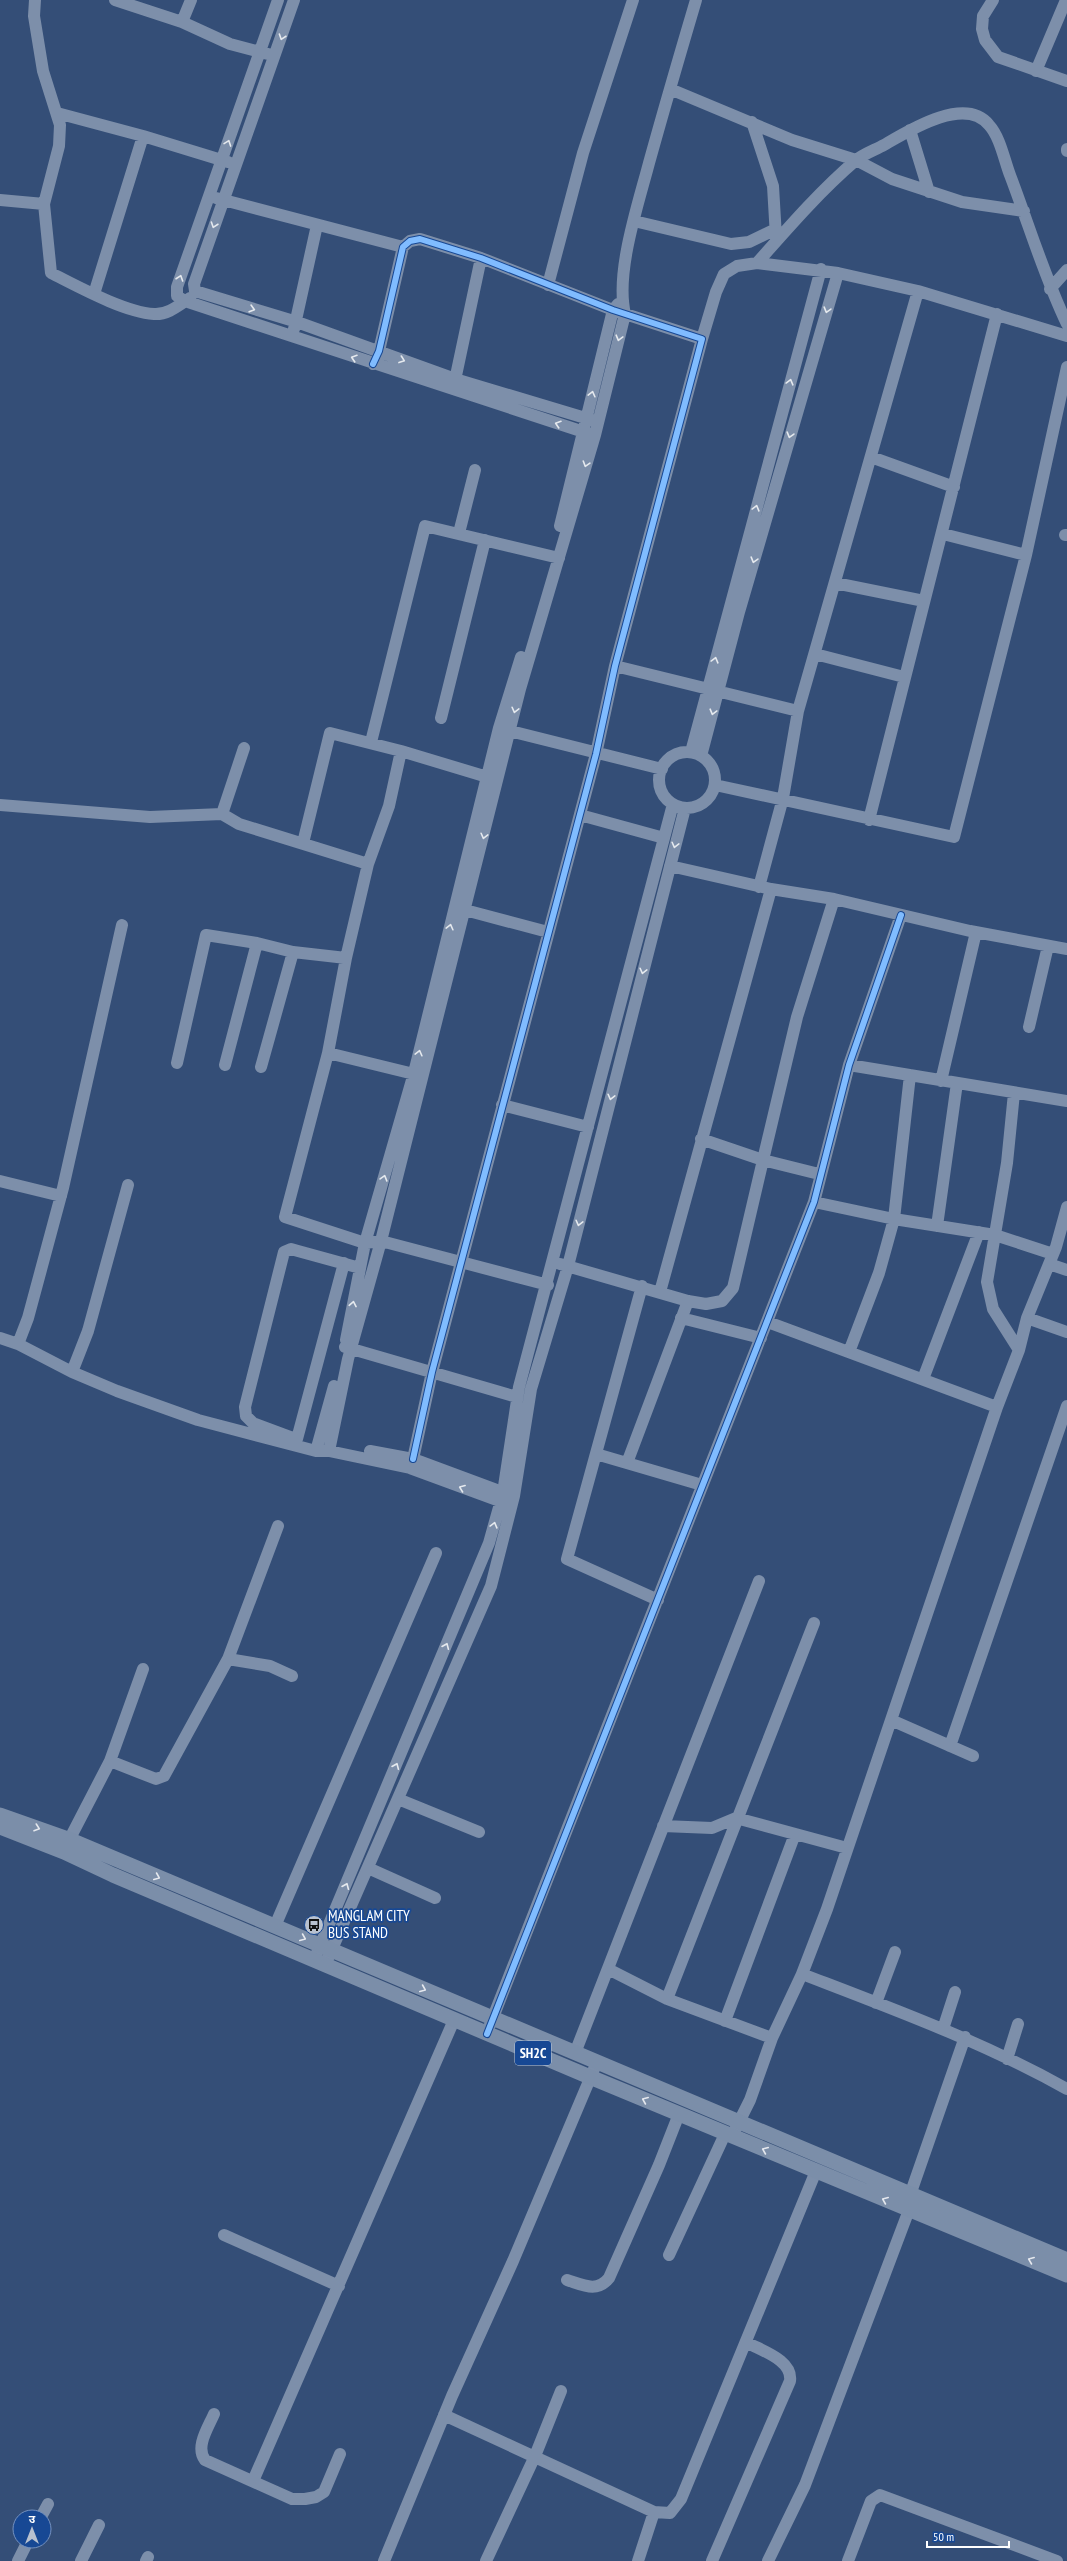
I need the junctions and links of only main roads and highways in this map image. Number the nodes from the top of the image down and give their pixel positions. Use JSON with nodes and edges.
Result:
{"nodes":[{"id":1,"x":0,"y":1815,"type":"edge"},
{"id":2,"x":0,"y":1827,"type":"edge"},
{"id":3,"x":66,"y":1846,"type":"junction"},
{"id":4,"x":984,"y":2234,"type":"junction"},
{"id":5,"x":1067,"y":2260,"type":"edge"},
{"id":6,"x":1067,"y":2275,"type":"edge"}],
"edges":[{"from":1,"to":3,"type":"main road","number":"SH2C","one_way":true},
{"from":2,"to":3,"type":"main road","number":"SH2C"},
{"from":4,"to":3,"type":"main road","number":"SH2C","one_way":true},
{"from":3,"to":4,"type":"main road","number":"SH2C","one_way":true},
{"from":4,"to":5,"type":"main road","number":"SH2C"},
{"from":6,"to":4,"type":"main road","number":"SH2C","one_way":true}]}
